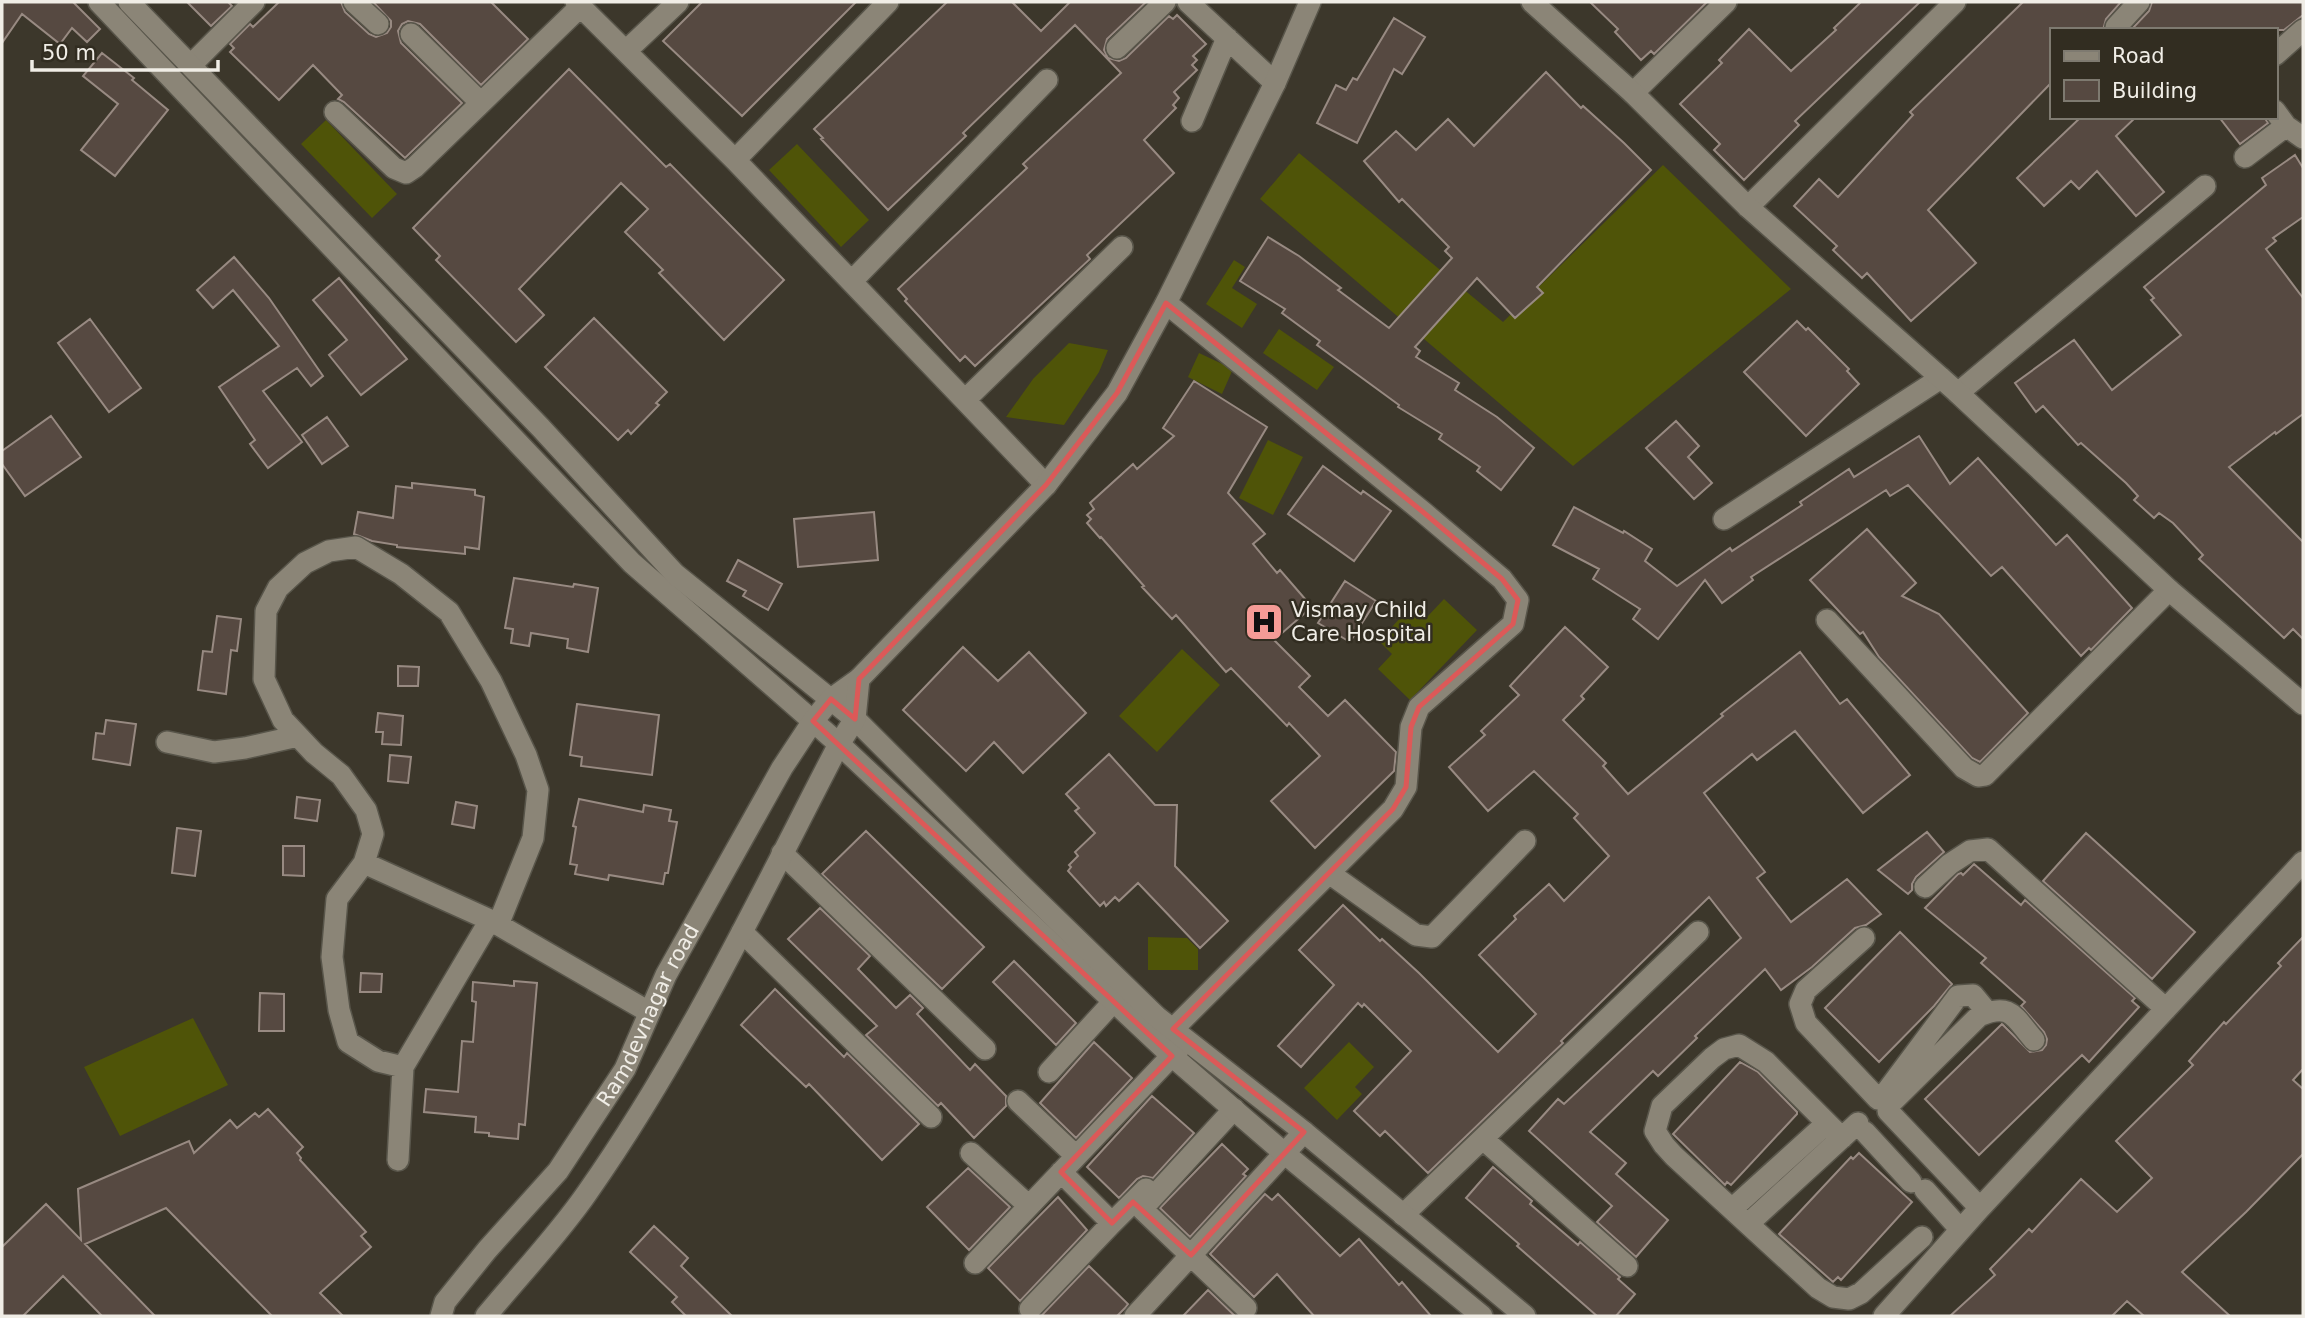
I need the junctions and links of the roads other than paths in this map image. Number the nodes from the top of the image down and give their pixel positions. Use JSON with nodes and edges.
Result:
{"nodes":[{"id":1,"x":129,"y":2,"type":"edge"},
{"id":2,"x":254,"y":2,"type":"edge"},
{"id":3,"x":354,"y":2,"type":"edge"},
{"id":4,"x":678,"y":2,"type":"edge"},
{"id":5,"x":888,"y":2,"type":"edge"},
{"id":6,"x":1165,"y":2,"type":"edge"},
{"id":7,"x":1188,"y":2,"type":"edge"},
{"id":8,"x":1310,"y":2,"type":"edge"},
{"id":9,"x":1531,"y":2,"type":"edge"},
{"id":10,"x":1726,"y":2,"type":"edge"},
{"id":11,"x":1955,"y":2,"type":"edge"},
{"id":12,"x":2139,"y":2,"type":"edge"},
{"id":13,"x":578,"y":4,"type":"edge"},
{"id":14,"x":111,"y":5,"type":"edge"},
{"id":15,"x":377,"y":24,"type":"dead end"},
{"id":16,"x":2116,"y":27,"type":"dead end"},
{"id":17,"x":2303,"y":30,"type":"edge"},
{"id":18,"x":411,"y":33,"type":"dead end"},
{"id":19,"x":1227,"y":37,"type":"junction"},
{"id":20,"x":1117,"y":48,"type":"dead end"},
{"id":21,"x":626,"y":51,"type":"junction"},
{"id":22,"x":2277,"y":53,"type":"edge"},
{"id":23,"x":191,"y":65,"type":"junction"},
{"id":24,"x":1047,"y":80,"type":"dead end"},
{"id":25,"x":1275,"y":83,"type":"junction"},
{"id":26,"x":1633,"y":93,"type":"junction"},
{"id":27,"x":481,"y":103,"type":"junction"},
{"id":28,"x":335,"y":112,"type":"dead end"},
{"id":29,"x":1192,"y":121,"type":"dead end"},
{"id":30,"x":2288,"y":125,"type":"edge"},
{"id":31,"x":2245,"y":157,"type":"dead end"},
{"id":32,"x":735,"y":160,"type":"junction"},
{"id":33,"x":2205,"y":186,"type":"dead end"},
{"id":34,"x":1748,"y":208,"type":"junction"},
{"id":35,"x":1122,"y":247,"type":"dead end"},
{"id":36,"x":852,"y":281,"type":"junction"},
{"id":37,"x":1166,"y":303,"type":"junction"},
{"id":38,"x":1941,"y":378,"type":"junction"},
{"id":39,"x":1958,"y":393,"type":"junction"},
{"id":40,"x":965,"y":400,"type":"junction"},
{"id":41,"x":1046,"y":485,"type":"junction"},
{"id":42,"x":1724,"y":519,"type":"dead end"},
{"id":43,"x":2169,"y":590,"type":"junction"},
{"id":44,"x":1826,"y":620,"type":"dead end"},
{"id":45,"x":859,"y":679,"type":"junction"},
{"id":46,"x":831,"y":699,"type":"junction"},
{"id":47,"x":2303,"y":704,"type":"edge"},
{"id":48,"x":855,"y":719,"type":"junction"},
{"id":49,"x":813,"y":721,"type":"junction"},
{"id":50,"x":298,"y":736,"type":"junction"},
{"id":51,"x":167,"y":742,"type":"dead end"},
{"id":52,"x":839,"y":744,"type":"junction"},
{"id":53,"x":1525,"y":841,"type":"dead end"},
{"id":54,"x":782,"y":853,"type":"junction"},
{"id":55,"x":2303,"y":862,"type":"edge"},
{"id":56,"x":364,"y":863,"type":"junction"},
{"id":57,"x":1329,"y":873,"type":"junction"},
{"id":58,"x":1925,"y":887,"type":"dead end"},
{"id":59,"x":494,"y":922,"type":"junction"},
{"id":60,"x":742,"y":932,"type":"junction"},
{"id":61,"x":1699,"y":932,"type":"dead end"},
{"id":62,"x":1864,"y":938,"type":"dead end"},
{"id":63,"x":1114,"y":1001,"type":"junction"},
{"id":64,"x":2166,"y":1009,"type":"junction"},
{"id":65,"x":649,"y":1012,"type":"junction"},
{"id":66,"x":1987,"y":1012,"type":"junction"},
{"id":67,"x":1180,"y":1035,"type":"junction"},
{"id":68,"x":2034,"y":1040,"type":"dead end"},
{"id":69,"x":985,"y":1049,"type":"dead end"},
{"id":70,"x":1172,"y":1056,"type":"junction"},
{"id":71,"x":403,"y":1067,"type":"junction"},
{"id":72,"x":1049,"y":1072,"type":"dead end"},
{"id":73,"x":1018,"y":1101,"type":"dead end"},
{"id":74,"x":1885,"y":1102,"type":"junction"},
{"id":75,"x":1231,"y":1107,"type":"junction"},
{"id":76,"x":930,"y":1117,"type":"dead end"},
{"id":77,"x":1862,"y":1128,"type":"junction"},
{"id":78,"x":1835,"y":1131,"type":"junction"},
{"id":79,"x":1304,"y":1132,"type":"junction"},
{"id":80,"x":1483,"y":1139,"type":"junction"},
{"id":81,"x":971,"y":1153,"type":"dead end"},
{"id":82,"x":1284,"y":1153,"type":"junction"},
{"id":83,"x":1076,"y":1156,"type":"junction"},
{"id":84,"x":398,"y":1160,"type":"dead end"},
{"id":85,"x":1061,"y":1172,"type":"junction"},
{"id":86,"x":1029,"y":1206,"type":"junction"},
{"id":87,"x":1980,"y":1208,"type":"junction"},
{"id":88,"x":1732,"y":1209,"type":"junction"},
{"id":89,"x":1403,"y":1215,"type":"junction"},
{"id":90,"x":1112,"y":1223,"type":"junction"},
{"id":91,"x":1748,"y":1224,"type":"junction"},
{"id":92,"x":1961,"y":1229,"type":"junction"},
{"id":93,"x":1922,"y":1237,"type":"dead end"},
{"id":94,"x":1191,"y":1255,"type":"junction"},
{"id":95,"x":975,"y":1263,"type":"dead end"},
{"id":96,"x":1627,"y":1266,"type":"dead end"},
{"id":97,"x":1246,"y":1308,"type":"dead end"},
{"id":98,"x":1030,"y":1309,"type":"dead end"},
{"id":99,"x":441,"y":1316,"type":"edge"},
{"id":100,"x":486,"y":1316,"type":"edge"},
{"id":101,"x":1135,"y":1316,"type":"edge"},
{"id":102,"x":1482,"y":1316,"type":"edge"},
{"id":103,"x":1525,"y":1316,"type":"edge"},
{"id":104,"x":1884,"y":1316,"type":"edge"}],
"edges":[{"from":1,"to":23,"type":"street"},
{"from":2,"to":23,"type":"street"},
{"from":3,"to":15,"type":"street"},
{"from":4,"to":21,"type":"street"},
{"from":5,"to":32,"type":"street"},
{"from":6,"to":20,"type":"street"},
{"from":7,"to":19,"type":"street"},
{"from":8,"to":25,"type":"street","name":"Ramdevnagar road"},
{"from":9,"to":26,"type":"street"},
{"from":10,"to":26,"type":"street"},
{"from":11,"to":34,"type":"street"},
{"from":12,"to":16,"type":"street"},
{"from":13,"to":21,"type":"street"},
{"from":13,"to":27,"type":"street"},
{"from":14,"to":49,"type":"street"},
{"from":17,"to":22,"type":"street"},
{"from":18,"to":27,"type":"street"},
{"from":19,"to":25,"type":"street"},
{"from":19,"to":29,"type":"street"},
{"from":21,"to":32,"type":"street"},
{"from":23,"to":46,"type":"street"},
{"from":24,"to":36,"type":"street"},
{"from":25,"to":37,"type":"street","name":"Ramdevnagar road"},
{"from":26,"to":34,"type":"street"},
{"from":27,"to":28,"type":"street"},
{"from":30,"to":31,"type":"street"},
{"from":32,"to":36,"type":"street"},
{"from":33,"to":39,"type":"street"},
{"from":34,"to":38,"type":"street"},
{"from":35,"to":40,"type":"street"},
{"from":36,"to":40,"type":"street"},
{"from":37,"to":41,"type":"street","name":"Ramdevnagar road"},
{"from":37,"to":57,"type":"street"},
{"from":38,"to":39,"type":"street"},
{"from":38,"to":42,"type":"street"},
{"from":39,"to":43,"type":"street"},
{"from":40,"to":41,"type":"street"},
{"from":41,"to":45,"type":"street","name":"Ramdevnagar road"},
{"from":43,"to":44,"type":"street"},
{"from":43,"to":47,"type":"street"},
{"from":45,"to":46,"type":"street","name":"Ramdevnagar road"},
{"from":45,"to":48,"type":"street"},
{"from":46,"to":48,"type":"street"},
{"from":46,"to":49,"type":"street","name":"Ramdevnagar road"},
{"from":48,"to":52,"type":"street","name":"Ramdevnagar road"},
{"from":48,"to":67,"type":"street"},
{"from":49,"to":52,"type":"street"},
{"from":49,"to":65,"type":"street","name":"Ramdevnagar road"},
{"from":50,"to":51,"type":"street"},
{"from":50,"to":56,"type":"street"},
{"from":50,"to":59,"type":"street"},
{"from":52,"to":54,"type":"street","name":"Ramdevnagar road"},
{"from":52,"to":63,"type":"street"},
{"from":53,"to":57,"type":"street"},
{"from":54,"to":60,"type":"street","name":"Ramdevnagar road"},
{"from":54,"to":69,"type":"street"},
{"from":55,"to":64,"type":"street"},
{"from":56,"to":59,"type":"street"},
{"from":56,"to":71,"type":"street"},
{"from":57,"to":67,"type":"street"},
{"from":58,"to":64,"type":"street"},
{"from":59,"to":65,"type":"street"},
{"from":59,"to":71,"type":"street"},
{"from":60,"to":76,"type":"street"},
{"from":60,"to":100,"type":"street","name":"Ramdevnagar road"},
{"from":61,"to":80,"type":"street"},
{"from":62,"to":74,"type":"street"},
{"from":63,"to":70,"type":"street"},
{"from":63,"to":72,"type":"street"},
{"from":64,"to":87,"type":"street"},
{"from":65,"to":99,"type":"street","name":"Ramdevnagar road"},
{"from":66,"to":68,"type":"street"},
{"from":66,"to":74,"type":"street"},
{"from":66,"to":74,"type":"street"},
{"from":67,"to":70,"type":"street"},
{"from":67,"to":79,"type":"street"},
{"from":70,"to":75,"type":"street"},
{"from":70,"to":83,"type":"street"},
{"from":71,"to":84,"type":"street"},
{"from":73,"to":83,"type":"street"},
{"from":74,"to":77,"type":"street"},
{"from":74,"to":87,"type":"street"},
{"from":75,"to":82,"type":"street"},
{"from":75,"to":90,"type":"street"},
{"from":75,"to":94,"type":"street"},
{"from":77,"to":78,"type":"street"},
{"from":77,"to":92,"type":"street"},
{"from":78,"to":88,"type":"street"},
{"from":78,"to":88,"type":"street"},
{"from":78,"to":91,"type":"street"},
{"from":79,"to":82,"type":"street"},
{"from":79,"to":89,"type":"street"},
{"from":80,"to":89,"type":"street"},
{"from":80,"to":96,"type":"street"},
{"from":81,"to":86,"type":"street"},
{"from":82,"to":94,"type":"street"},
{"from":82,"to":102,"type":"street"},
{"from":83,"to":85,"type":"street"},
{"from":85,"to":86,"type":"street"},
{"from":85,"to":90,"type":"street"},
{"from":86,"to":95,"type":"street"},
{"from":87,"to":92,"type":"street"},
{"from":88,"to":91,"type":"street"},
{"from":89,"to":103,"type":"street"},
{"from":90,"to":98,"type":"street"},
{"from":91,"to":93,"type":"street"},
{"from":92,"to":104,"type":"street"},
{"from":94,"to":97,"type":"street"},
{"from":94,"to":101,"type":"street"}]}
